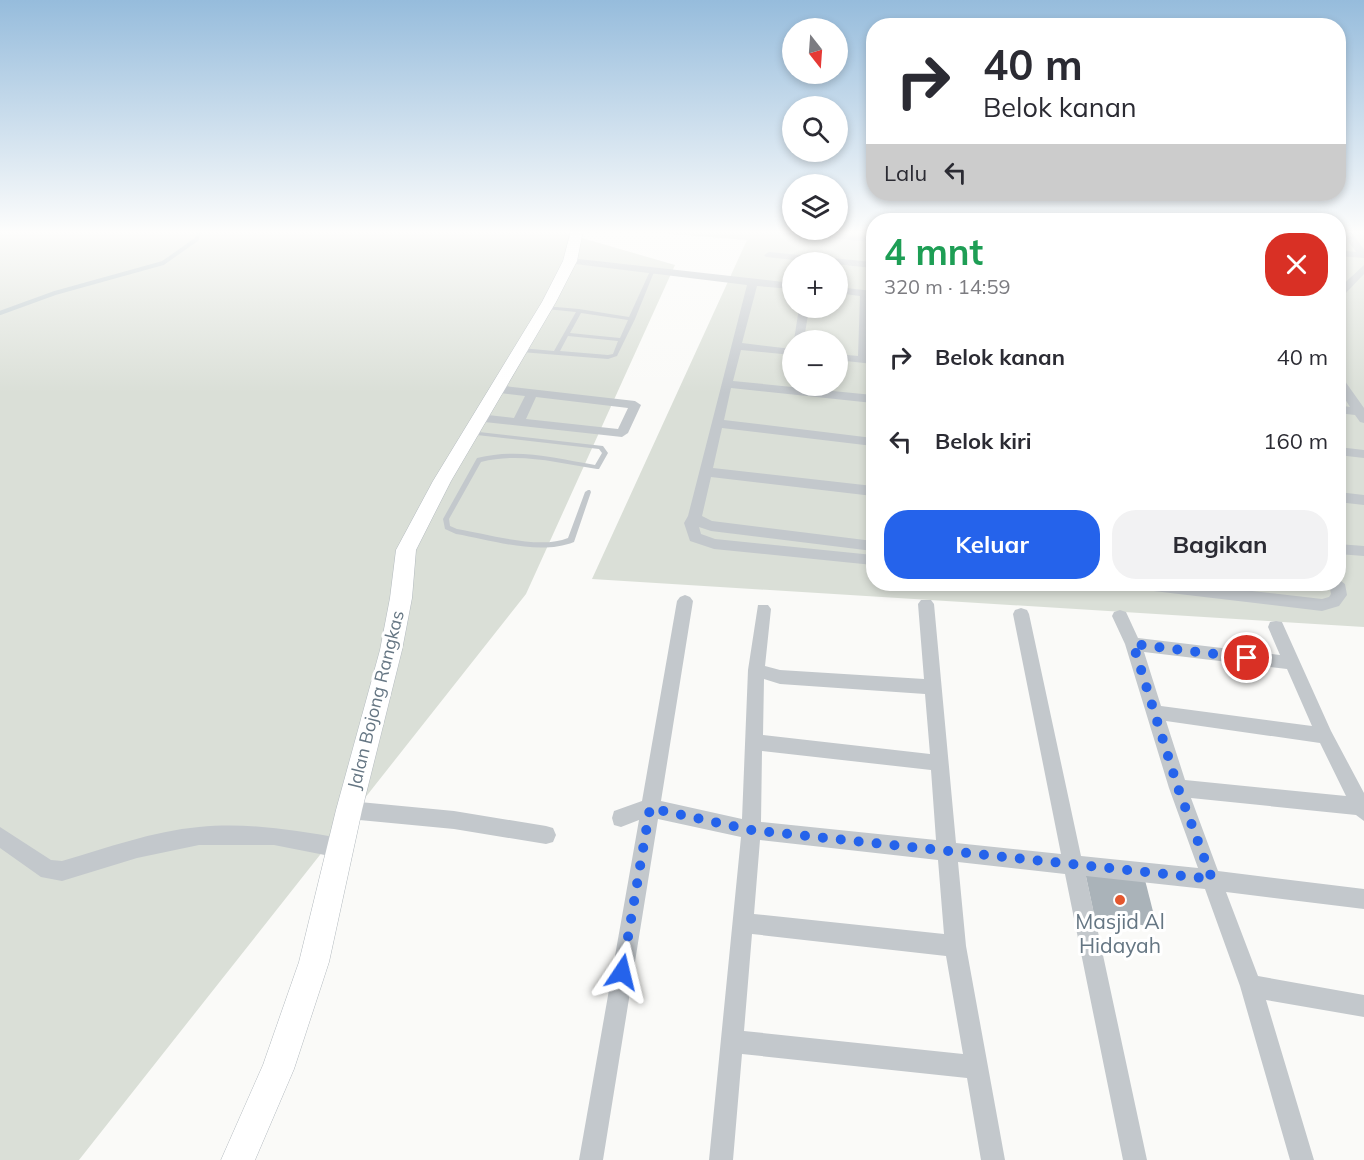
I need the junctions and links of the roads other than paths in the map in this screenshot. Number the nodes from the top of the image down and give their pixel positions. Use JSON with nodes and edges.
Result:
{"nodes":[{"id":1,"x":557,"y":285,"type":"edge"},
{"id":2,"x":646,"y":285,"type":"edge"},
{"id":3,"x":752,"y":285,"type":"edge"},
{"id":4,"x":848,"y":291,"type":"edge"},
{"id":5,"x":866,"y":294,"type":"edge"},
{"id":6,"x":546,"y":307,"type":"junction"},
{"id":7,"x":579,"y":311,"type":"junction"},
{"id":8,"x":632,"y":319,"type":"junction"},
{"id":9,"x":566,"y":334,"type":"junction"},
{"id":10,"x":622,"y":340,"type":"junction"},
{"id":11,"x":737,"y":346,"type":"junction"},
{"id":12,"x":521,"y":350,"type":"junction"},
{"id":13,"x":782,"y":351,"type":"edge"},
{"id":14,"x":556,"y":353,"type":"junction"},
{"id":15,"x":848,"y":358,"type":"edge"},
{"id":16,"x":866,"y":360,"type":"edge"},
{"id":17,"x":726,"y":384,"type":"junction"},
{"id":18,"x":496,"y":388,"type":"junction"},
{"id":19,"x":1346,"y":391,"type":"edge"},
{"id":20,"x":532,"y":393,"type":"junction"},
{"id":21,"x":866,"y":398,"type":"edge"},
{"id":22,"x":1346,"y":411,"type":"edge"},
{"id":23,"x":1362,"y":414,"type":"edge"},
{"id":24,"x":518,"y":422,"type":"junction"},
{"id":25,"x":717,"y":423,"type":"junction"},
{"id":26,"x":474,"y":426,"type":"junction"},
{"id":27,"x":866,"y":441,"type":"edge"},
{"id":28,"x":1346,"y":452,"type":"edge"},
{"id":29,"x":1364,"y":454,"type":"edge"},
{"id":30,"x":705,"y":472,"type":"junction"},
{"id":31,"x":866,"y":490,"type":"edge"},
{"id":32,"x":588,"y":492,"type":"dead end"},
{"id":33,"x":1346,"y":498,"type":"edge"},
{"id":34,"x":1364,"y":500,"type":"edge"},
{"id":35,"x":695,"y":517,"type":"junction"},
{"id":36,"x":866,"y":545,"type":"edge"},
{"id":37,"x":1346,"y":550,"type":"edge"},
{"id":38,"x":1364,"y":551,"type":"edge"},
{"id":39,"x":866,"y":559,"type":"edge"},
{"id":40,"x":1232,"y":591,"type":"edge"},
{"id":41,"x":1339,"y":591,"type":"edge"},
{"id":42,"x":685,"y":601,"type":"dead end"},
{"id":43,"x":926,"y":604,"type":"dead end"},
{"id":44,"x":763,"y":609,"type":"dead end"},
{"id":45,"x":1021,"y":614,"type":"dead end"},
{"id":46,"x":1120,"y":616,"type":"dead end"},
{"id":47,"x":1276,"y":627,"type":"dead end"},
{"id":48,"x":1133,"y":644,"type":"junction"},
{"id":49,"x":1293,"y":663,"type":"junction"},
{"id":50,"x":756,"y":670,"type":"junction"},
{"id":51,"x":932,"y":687,"type":"junction"},
{"id":52,"x":1154,"y":712,"type":"junction"},
{"id":53,"x":1325,"y":736,"type":"junction"},
{"id":54,"x":753,"y":742,"type":"junction"},
{"id":55,"x":939,"y":763,"type":"junction"},
{"id":56,"x":1178,"y":788,"type":"junction"},
{"id":57,"x":650,"y":808,"type":"junction"},
{"id":58,"x":349,"y":810,"type":"junction"},
{"id":59,"x":1363,"y":810,"type":"edge"},
{"id":60,"x":621,"y":818,"type":"dead end"},
{"id":61,"x":751,"y":830,"type":"junction"},
{"id":62,"x":546,"y":835,"type":"dead end"},
{"id":63,"x":0,"y":837,"type":"edge"},
{"id":64,"x":340,"y":848,"type":"junction"},
{"id":65,"x":948,"y":853,"type":"junction"},
{"id":66,"x":1073,"y":864,"type":"junction"},
{"id":67,"x":1212,"y":879,"type":"junction"},
{"id":68,"x":1364,"y":899,"type":"edge"},
{"id":69,"x":743,"y":923,"type":"junction"},
{"id":70,"x":955,"y":946,"type":"junction"},
{"id":71,"x":1251,"y":986,"type":"junction"},
{"id":72,"x":1364,"y":1006,"type":"edge"},
{"id":73,"x":731,"y":1041,"type":"junction"},
{"id":74,"x":975,"y":1067,"type":"junction"},
{"id":75,"x":238,"y":1160,"type":"edge"},
{"id":76,"x":591,"y":1160,"type":"edge"},
{"id":77,"x":721,"y":1160,"type":"edge"},
{"id":78,"x":993,"y":1160,"type":"edge"},
{"id":79,"x":1135,"y":1160,"type":"edge"},
{"id":80,"x":1302,"y":1160,"type":"edge"}],
"edges":[{"from":1,"to":6,"type":"main road","name":"Jalan Bojong Rangkas"},
{"from":2,"to":8,"type":"lane"},
{"from":3,"to":11,"type":"street"},
{"from":4,"to":5,"type":"street"},
{"from":6,"to":7,"type":"lane"},
{"from":6,"to":12,"type":"main road","name":"Jalan Bojong Rangkas"},
{"from":7,"to":8,"type":"lane"},
{"from":7,"to":9,"type":"lane"},
{"from":8,"to":10,"type":"lane"},
{"from":9,"to":10,"type":"lane"},
{"from":9,"to":14,"type":"lane"},
{"from":10,"to":14,"type":"lane"},
{"from":11,"to":13,"type":"street"},
{"from":11,"to":17,"type":"street"},
{"from":12,"to":14,"type":"lane"},
{"from":12,"to":18,"type":"main road","name":"Jalan Bojong Rangkas"},
{"from":15,"to":16,"type":"street"},
{"from":17,"to":21,"type":"street"},
{"from":17,"to":25,"type":"street"},
{"from":18,"to":20,"type":"street"},
{"from":18,"to":26,"type":"main road","name":"Jalan Bojong Rangkas"},
{"from":19,"to":23,"type":"street"},
{"from":20,"to":24,"type":"street"},
{"from":20,"to":24,"type":"street"},
{"from":22,"to":23,"type":"street"},
{"from":24,"to":26,"type":"street"},
{"from":25,"to":27,"type":"street"},
{"from":25,"to":30,"type":"street"},
{"from":26,"to":32,"type":"lane"},
{"from":26,"to":58,"type":"main road","name":"Jalan Bojong Rangkas"},
{"from":28,"to":29,"type":"street"},
{"from":30,"to":31,"type":"street"},
{"from":30,"to":35,"type":"street"},
{"from":33,"to":34,"type":"street"},
{"from":35,"to":36,"type":"street"},
{"from":35,"to":39,"type":"street"},
{"from":37,"to":38,"type":"street"},
{"from":40,"to":41,"type":"street"},
{"from":42,"to":57,"type":"street"},
{"from":43,"to":51,"type":"street"},
{"from":44,"to":50,"type":"street"},
{"from":45,"to":66,"type":"street"},
{"from":46,"to":48,"type":"street"},
{"from":47,"to":49,"type":"street"},
{"from":48,"to":49,"type":"street"},
{"from":48,"to":52,"type":"street"},
{"from":49,"to":53,"type":"street"},
{"from":50,"to":51,"type":"street"},
{"from":50,"to":54,"type":"street"},
{"from":51,"to":55,"type":"street"},
{"from":52,"to":53,"type":"street"},
{"from":52,"to":56,"type":"street"},
{"from":53,"to":59,"type":"street"},
{"from":54,"to":55,"type":"street"},
{"from":54,"to":61,"type":"street"},
{"from":55,"to":65,"type":"street"},
{"from":56,"to":59,"type":"street"},
{"from":56,"to":67,"type":"street"},
{"from":57,"to":60,"type":"street"},
{"from":57,"to":61,"type":"street"},
{"from":57,"to":76,"type":"street"},
{"from":58,"to":62,"type":"street"},
{"from":58,"to":64,"type":"main road","name":"Jalan Bojong Rangkas"},
{"from":61,"to":65,"type":"street"},
{"from":61,"to":69,"type":"street"},
{"from":63,"to":64,"type":"street"},
{"from":64,"to":75,"type":"main road","name":"Jalan Bojong Rangkas"},
{"from":65,"to":66,"type":"street"},
{"from":65,"to":70,"type":"street"},
{"from":66,"to":67,"type":"street"},
{"from":66,"to":79,"type":"street"},
{"from":67,"to":68,"type":"street"},
{"from":67,"to":71,"type":"street"},
{"from":69,"to":70,"type":"street"},
{"from":69,"to":73,"type":"street"},
{"from":70,"to":74,"type":"street"},
{"from":71,"to":72,"type":"street"},
{"from":71,"to":80,"type":"street"},
{"from":73,"to":74,"type":"street"},
{"from":73,"to":77,"type":"street"},
{"from":74,"to":78,"type":"street"}]}
